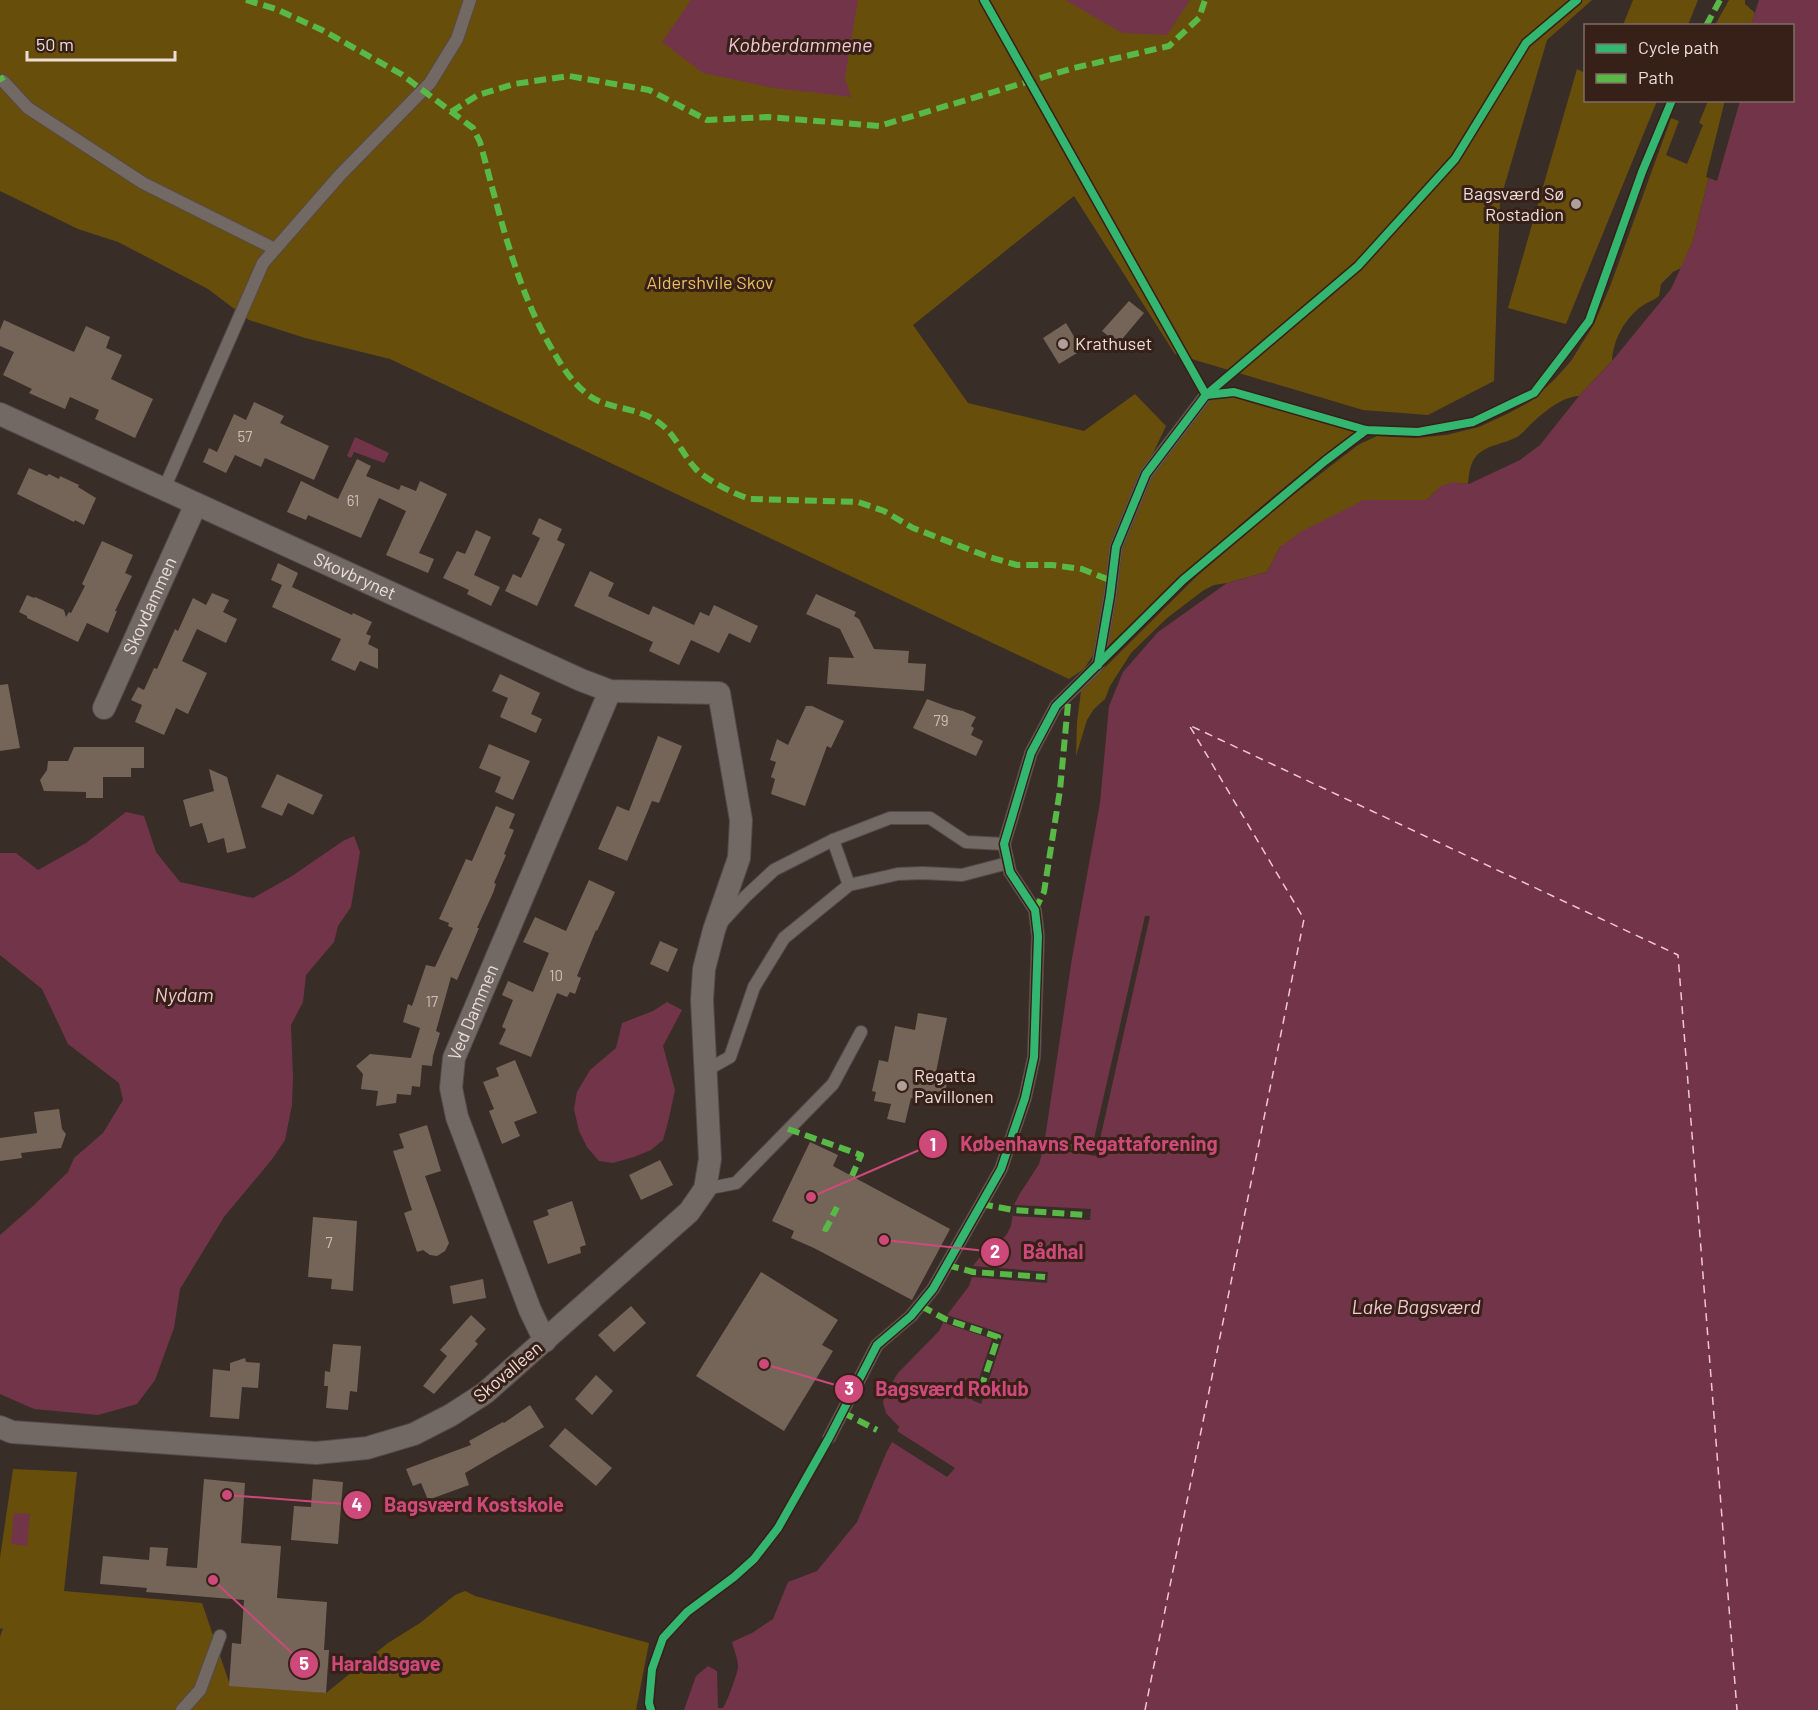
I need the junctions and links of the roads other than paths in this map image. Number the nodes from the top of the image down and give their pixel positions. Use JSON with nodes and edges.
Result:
{"nodes":[{"id":1,"x":470,"y":0,"type":"edge"},
{"id":2,"x":3,"y":81,"type":"dead end"},
{"id":3,"x":274,"y":249,"type":"junction"},
{"id":4,"x":1206,"y":395,"type":"dead end"},
{"id":5,"x":0,"y":414,"type":"edge"},
{"id":6,"x":164,"y":489,"type":"junction"},
{"id":7,"x":196,"y":504,"type":"junction"},
{"id":8,"x":610,"y":691,"type":"junction"},
{"id":9,"x":719,"y":693,"type":"joint"},
{"id":10,"x":104,"y":708,"type":"dead end"},
{"id":11,"x":833,"y":840,"type":"junction"},
{"id":12,"x":1004,"y":844,"type":"junction"},
{"id":13,"x":1008,"y":863,"type":"junction"},
{"id":14,"x":849,"y":885,"type":"junction"},
{"id":15,"x":714,"y":930,"type":"junction"},
{"id":16,"x":861,"y":1032,"type":"dead end"},
{"id":17,"x":705,"y":1071,"type":"junction"},
{"id":18,"x":705,"y":1189,"type":"junction"},
{"id":19,"x":544,"y":1341,"type":"junction"},
{"id":20,"x":0,"y":1427,"type":"edge"},
{"id":21,"x":829,"y":1438,"type":"dead end"},
{"id":22,"x":220,"y":1636,"type":"dead end"},
{"id":23,"x":182,"y":1710,"type":"edge"}],
"edges":[{"from":1,"to":3,"type":"lane"},
{"from":2,"to":3,"type":"lane"},
{"from":3,"to":6,"type":"lane"},
{"from":4,"to":12,"type":"lane"},
{"from":5,"to":6,"type":"street","name":"Skovbrynet"},
{"from":6,"to":7,"type":"street","name":"Skovbrynet"},
{"from":7,"to":8,"type":"street","name":"Skovbrynet"},
{"from":7,"to":10,"type":"street","name":"Skovdammen"},
{"from":8,"to":9,"type":"street","name":"Skovbrynet"},
{"from":8,"to":19,"type":"street","name":"Ved Dammen"},
{"from":9,"to":15,"type":"street","name":"Skovalleen"},
{"from":11,"to":12,"type":"lane"},
{"from":11,"to":14,"type":"lane"},
{"from":11,"to":15,"type":"lane"},
{"from":12,"to":13,"type":"lane"},
{"from":13,"to":14,"type":"lane"},
{"from":13,"to":21,"type":"lane"},
{"from":14,"to":17,"type":"lane"},
{"from":15,"to":17,"type":"street","name":"Skovalleen"},
{"from":16,"to":18,"type":"lane"},
{"from":17,"to":18,"type":"street","name":"Skovalleen"},
{"from":18,"to":19,"type":"street","name":"Skovalleen"},
{"from":19,"to":20,"type":"street","name":"Skovalleen"},
{"from":22,"to":23,"type":"lane"}]}
